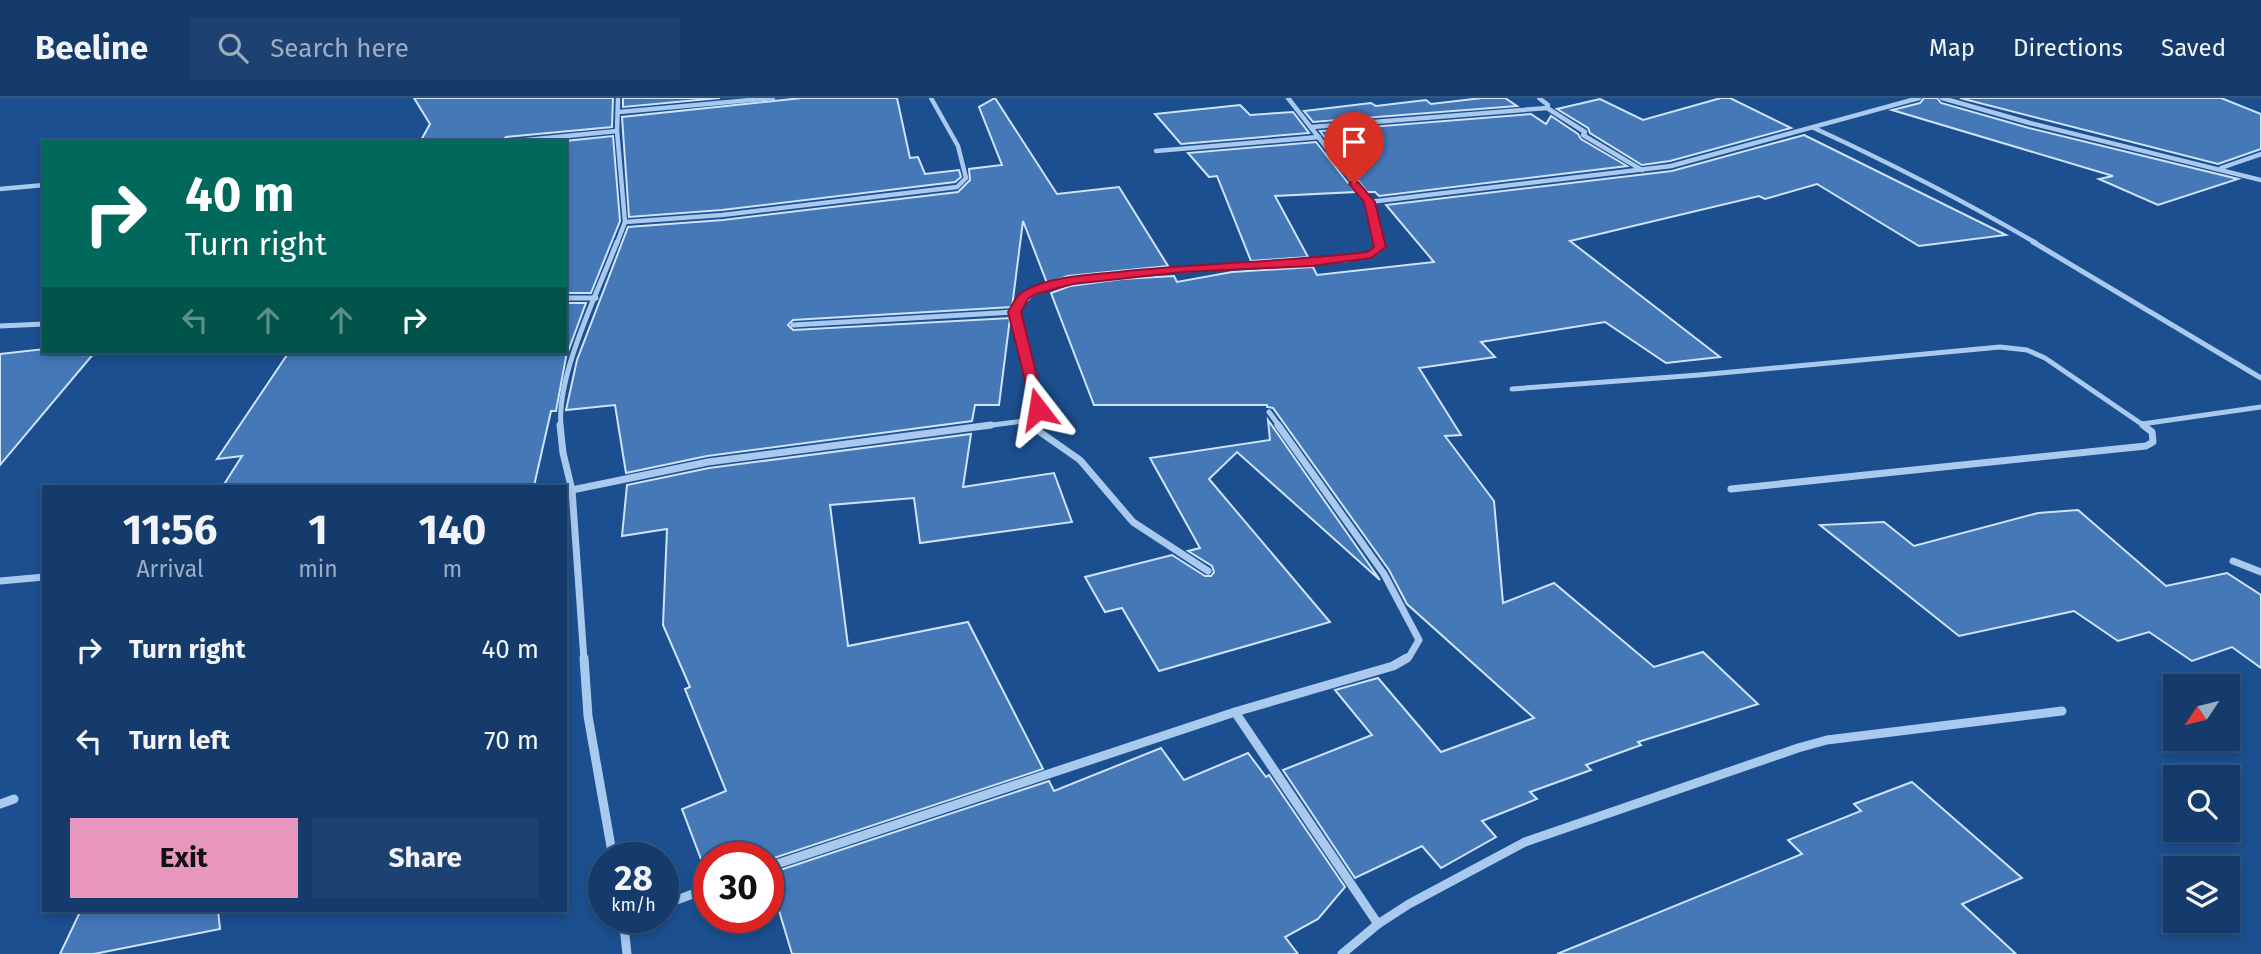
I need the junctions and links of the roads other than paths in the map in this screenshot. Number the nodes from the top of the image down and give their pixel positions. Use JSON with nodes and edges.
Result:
{"nodes":[{"id":1,"x":618,"y":98,"type":"edge"},
{"id":2,"x":773,"y":98,"type":"edge"},
{"id":3,"x":931,"y":98,"type":"edge"},
{"id":4,"x":1288,"y":98,"type":"edge"},
{"id":5,"x":1539,"y":98,"type":"edge"},
{"id":6,"x":1919,"y":98,"type":"edge"},
{"id":7,"x":1942,"y":98,"type":"edge"},
{"id":8,"x":1547,"y":108,"type":"junction"},
{"id":9,"x":619,"y":112,"type":"junction"},
{"id":10,"x":1312,"y":127,"type":"junction"},
{"id":11,"x":1814,"y":128,"type":"junction"},
{"id":12,"x":617,"y":131,"type":"junction"},
{"id":13,"x":1319,"y":137,"type":"junction"},
{"id":14,"x":526,"y":140,"type":"edge"},
{"id":15,"x":1156,"y":151,"type":"dead end"},
{"id":16,"x":2261,"y":154,"type":"edge"},
{"id":17,"x":2221,"y":168,"type":"junction"},
{"id":18,"x":1643,"y":170,"type":"junction"},
{"id":19,"x":2261,"y":180,"type":"edge"},
{"id":20,"x":42,"y":185,"type":"edge"},
{"id":21,"x":0,"y":189,"type":"edge"},
{"id":22,"x":1369,"y":202,"type":"junction"},
{"id":23,"x":625,"y":222,"type":"junction"},
{"id":24,"x":567,"y":298,"type":"edge"},
{"id":25,"x":596,"y":298,"type":"junction"},
{"id":26,"x":1014,"y":312,"type":"junction"},
{"id":27,"x":42,"y":324,"type":"edge"},
{"id":28,"x":0,"y":326,"type":"edge"},
{"id":29,"x":793,"y":326,"type":"dead end"},
{"id":30,"x":2261,"y":378,"type":"edge"},
{"id":31,"x":1511,"y":389,"type":"dead end"},
{"id":32,"x":2261,"y":407,"type":"edge"},
{"id":33,"x":1269,"y":412,"type":"dead end"},
{"id":34,"x":1023,"y":421,"type":"junction"},
{"id":35,"x":2142,"y":424,"type":"junction"},
{"id":36,"x":1731,"y":489,"type":"dead end"},
{"id":37,"x":570,"y":495,"type":"edge"},
{"id":38,"x":570,"y":551,"type":"edge"},
{"id":39,"x":2232,"y":561,"type":"dead end"},
{"id":40,"x":1208,"y":571,"type":"dead end"},
{"id":41,"x":2261,"y":572,"type":"edge"},
{"id":42,"x":42,"y":577,"type":"edge"},
{"id":43,"x":0,"y":581,"type":"edge"},
{"id":44,"x":2062,"y":711,"type":"dead end"},
{"id":45,"x":1235,"y":712,"type":"junction"},
{"id":46,"x":13,"y":799,"type":"dead end"},
{"id":47,"x":0,"y":804,"type":"edge"},
{"id":48,"x":610,"y":842,"type":"edge"},
{"id":49,"x":784,"y":862,"type":"edge"},
{"id":50,"x":1378,"y":924,"type":"junction"},
{"id":51,"x":626,"y":933,"type":"edge"},
{"id":52,"x":627,"y":954,"type":"edge"},
{"id":53,"x":1342,"y":954,"type":"edge"}],
"edges":[{"from":1,"to":9,"type":"street"},
{"from":2,"to":9,"type":"street"},
{"from":3,"to":23,"type":"street"},
{"from":4,"to":10,"type":"street"},
{"from":5,"to":8,"type":"street"},
{"from":6,"to":11,"type":"street"},
{"from":7,"to":17,"type":"street"},
{"from":8,"to":10,"type":"street"},
{"from":8,"to":18,"type":"street"},
{"from":9,"to":12,"type":"street"},
{"from":10,"to":13,"type":"street"},
{"from":11,"to":18,"type":"street"},
{"from":11,"to":30,"type":"street"},
{"from":12,"to":14,"type":"street"},
{"from":12,"to":23,"type":"street"},
{"from":13,"to":15,"type":"street"},
{"from":13,"to":22,"type":"street"},
{"from":16,"to":17,"type":"street"},
{"from":17,"to":19,"type":"street"},
{"from":18,"to":22,"type":"street"},
{"from":20,"to":21,"type":"street"},
{"from":22,"to":26,"type":"street"},
{"from":23,"to":25,"type":"street"},
{"from":24,"to":25,"type":"street"},
{"from":25,"to":37,"type":"street"},
{"from":26,"to":29,"type":"street"},
{"from":26,"to":34,"type":"street"},
{"from":27,"to":28,"type":"street"},
{"from":31,"to":35,"type":"street"},
{"from":32,"to":35,"type":"street"},
{"from":33,"to":45,"type":"street"},
{"from":34,"to":37,"type":"street"},
{"from":34,"to":40,"type":"street"},
{"from":35,"to":36,"type":"street"},
{"from":37,"to":38,"type":"street"},
{"from":38,"to":48,"type":"street"},
{"from":39,"to":41,"type":"street"},
{"from":42,"to":43,"type":"street"},
{"from":44,"to":50,"type":"street"},
{"from":45,"to":49,"type":"street"},
{"from":45,"to":50,"type":"street"},
{"from":46,"to":47,"type":"street"},
{"from":50,"to":53,"type":"street"},
{"from":51,"to":52,"type":"street"}]}
